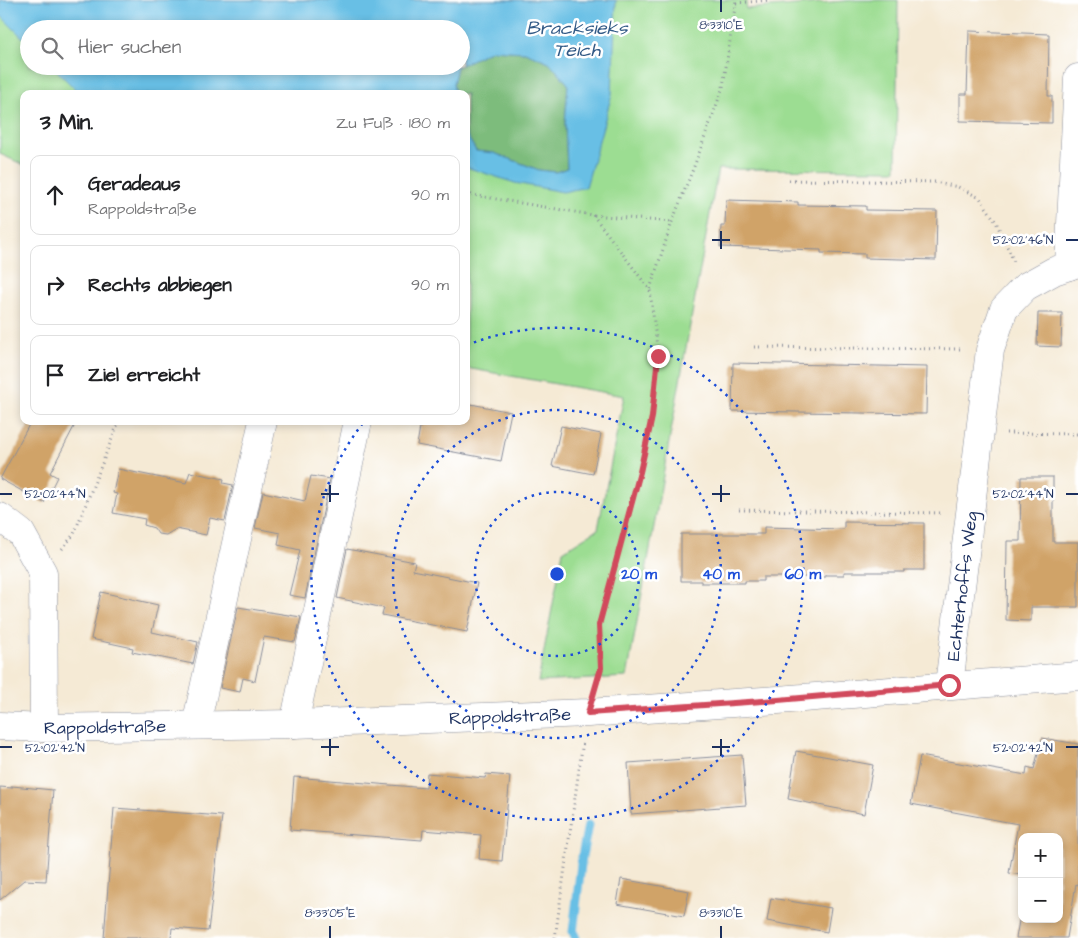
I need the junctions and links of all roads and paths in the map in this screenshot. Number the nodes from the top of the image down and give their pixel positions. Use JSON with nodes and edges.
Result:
{"nodes":[{"id":1,"x":771,"y":0,"type":"edge"},
{"id":2,"x":736,"y":2,"type":"edge"},
{"id":3,"x":1078,"y":78,"type":"edge"},
{"id":4,"x":789,"y":180,"type":"dead end"},
{"id":5,"x":470,"y":195,"type":"edge"},
{"id":6,"x":593,"y":215,"type":"junction"},
{"id":7,"x":672,"y":222,"type":"junction"},
{"id":8,"x":1073,"y":264,"type":"edge"},
{"id":9,"x":1025,"y":286,"type":"junction"},
{"id":10,"x":650,"y":290,"type":"junction"},
{"id":11,"x":754,"y":347,"type":"dead end"},
{"id":12,"x":990,"y":350,"type":"junction"},
{"id":13,"x":117,"y":425,"type":"edge"},
{"id":14,"x":261,"y":425,"type":"edge"},
{"id":15,"x":357,"y":425,"type":"edge"},
{"id":16,"x":980,"y":432,"type":"junction"},
{"id":17,"x":1078,"y":434,"type":"edge"},
{"id":18,"x":738,"y":510,"type":"dead end"},
{"id":19,"x":971,"y":514,"type":"junction"},
{"id":20,"x":0,"y":517,"type":"edge"},
{"id":21,"x":43,"y":573,"type":"junction"},
{"id":22,"x":1078,"y":676,"type":"edge"},
{"id":23,"x":949,"y":685,"type":"junction"},
{"id":24,"x":588,"y":713,"type":"junction"},
{"id":25,"x":294,"y":724,"type":"junction"},
{"id":26,"x":196,"y":725,"type":"junction"},
{"id":27,"x":0,"y":726,"type":"edge"},
{"id":28,"x":44,"y":728,"type":"junction"},
{"id":29,"x":555,"y":938,"type":"edge"}],
"edges":[{"from":1,"to":2,"type":"path"},
{"from":2,"to":7,"type":"path"},
{"from":3,"to":8,"type":"street"},
{"from":4,"to":9,"type":"path"},
{"from":5,"to":6,"type":"path"},
{"from":6,"to":7,"type":"path"},
{"from":6,"to":10,"type":"path"},
{"from":7,"to":10,"type":"path"},
{"from":8,"to":9,"type":"street","name":"Echterhoffs Weg"},
{"from":9,"to":12,"type":"street","name":"Echterhoffs Weg"},
{"from":10,"to":24,"type":"path"},
{"from":11,"to":12,"type":"path"},
{"from":12,"to":16,"type":"street","name":"Echterhoffs Weg"},
{"from":13,"to":21,"type":"path"},
{"from":14,"to":26,"type":"street"},
{"from":15,"to":25,"type":"street"},
{"from":16,"to":17,"type":"path"},
{"from":16,"to":19,"type":"street","name":"Echterhoffs Weg"},
{"from":18,"to":19,"type":"path"},
{"from":19,"to":23,"type":"street","name":"Echterhoffs Weg"},
{"from":20,"to":21,"type":"street"},
{"from":21,"to":28,"type":"street"},
{"from":22,"to":23,"type":"street","name":"Rappoldstraße"},
{"from":23,"to":24,"type":"street","name":"Rappoldstraße"},
{"from":24,"to":25,"type":"street","name":"Rappoldstraße"},
{"from":24,"to":29,"type":"path"},
{"from":25,"to":26,"type":"street","name":"Rappoldstraße"},
{"from":26,"to":28,"type":"street","name":"Rappoldstraße"},
{"from":27,"to":28,"type":"street","name":"Rappoldstraße"}]}
